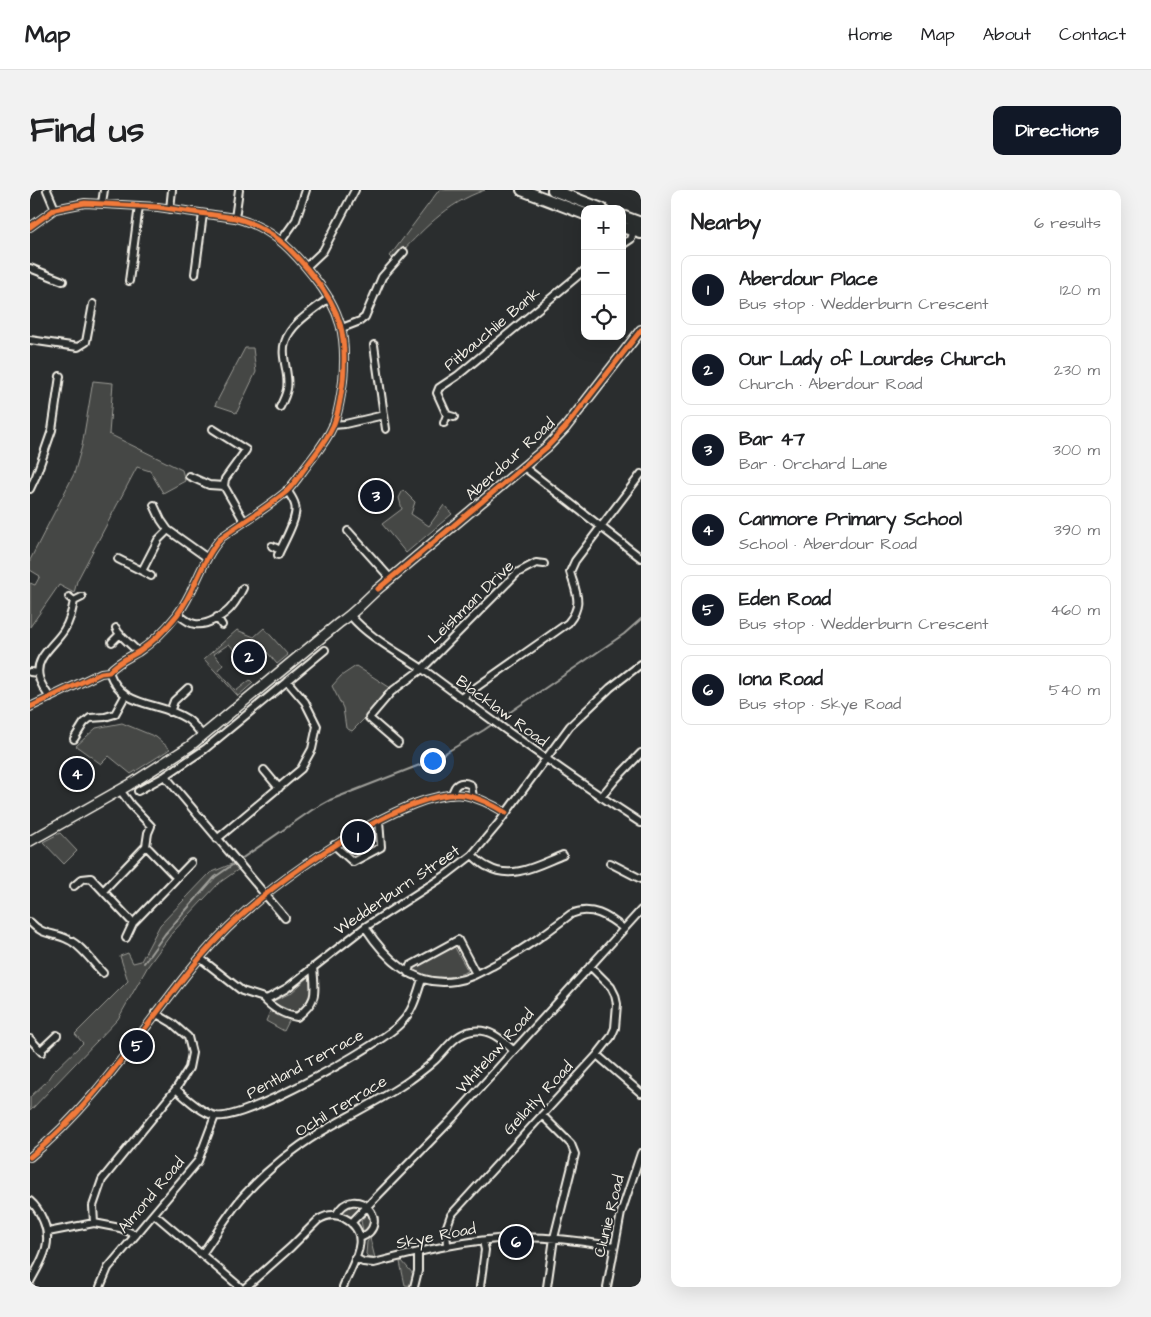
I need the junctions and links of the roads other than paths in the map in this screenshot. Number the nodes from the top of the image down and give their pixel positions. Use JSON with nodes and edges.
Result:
{"nodes":[{"id":1,"x":47,"y":190,"type":"edge"},
{"id":2,"x":104,"y":190,"type":"edge"},
{"id":3,"x":172,"y":190,"type":"edge"},
{"id":4,"x":239,"y":190,"type":"edge"},
{"id":5,"x":306,"y":190,"type":"edge"},
{"id":6,"x":355,"y":190,"type":"edge"},
{"id":7,"x":522,"y":190,"type":"edge"},
{"id":8,"x":552,"y":190,"type":"edge"},
{"id":9,"x":102,"y":202,"type":"junction"},
{"id":10,"x":591,"y":205,"type":"edge"},
{"id":11,"x":139,"y":206,"type":"junction"},
{"id":12,"x":55,"y":209,"type":"junction"},
{"id":13,"x":170,"y":209,"type":"junction"},
{"id":14,"x":581,"y":212,"type":"edge"},
{"id":15,"x":203,"y":214,"type":"junction"},
{"id":16,"x":235,"y":218,"type":"junction"},
{"id":17,"x":626,"y":219,"type":"edge"},
{"id":18,"x":30,"y":227,"type":"edge"},
{"id":19,"x":626,"y":228,"type":"edge"},
{"id":20,"x":639,"y":229,"type":"edge"},
{"id":21,"x":281,"y":241,"type":"junction"},
{"id":22,"x":626,"y":242,"type":"edge"},
{"id":23,"x":404,"y":252,"type":"dead end"},
{"id":24,"x":30,"y":268,"type":"edge"},
{"id":25,"x":306,"y":268,"type":"junction"},
{"id":26,"x":581,"y":273,"type":"edge"},
{"id":27,"x":195,"y":274,"type":"dead end"},
{"id":28,"x":64,"y":281,"type":"dead end"},
{"id":29,"x":129,"y":281,"type":"dead end"},
{"id":30,"x":329,"y":298,"type":"junction"},
{"id":31,"x":93,"y":304,"type":"dead end"},
{"id":32,"x":342,"y":328,"type":"junction"},
{"id":33,"x":641,"y":330,"type":"edge"},
{"id":34,"x":30,"y":340,"type":"edge"},
{"id":35,"x":374,"y":345,"type":"dead end"},
{"id":36,"x":60,"y":376,"type":"dead end"},
{"id":37,"x":280,"y":407,"type":"dead end"},
{"id":38,"x":384,"y":415,"type":"junction"},
{"id":39,"x":447,"y":415,"type":"junction"},
{"id":40,"x":454,"y":418,"type":"dead end"},
{"id":41,"x":444,"y":423,"type":"dead end"},
{"id":42,"x":333,"y":425,"type":"junction"},
{"id":43,"x":213,"y":429,"type":"dead end"},
{"id":44,"x":386,"y":429,"type":"dead end"},
{"id":45,"x":524,"y":467,"type":"junction"},
{"id":46,"x":641,"y":474,"type":"edge"},
{"id":47,"x":33,"y":475,"type":"edge"},
{"id":48,"x":190,"y":476,"type":"dead end"},
{"id":49,"x":224,"y":486,"type":"junction"},
{"id":50,"x":30,"y":489,"type":"edge"},
{"id":51,"x":287,"y":490,"type":"junction"},
{"id":52,"x":154,"y":505,"type":"dead end"},
{"id":53,"x":244,"y":521,"type":"junction"},
{"id":54,"x":601,"y":526,"type":"junction"},
{"id":55,"x":168,"y":530,"type":"junction"},
{"id":56,"x":348,"y":530,"type":"dead end"},
{"id":57,"x":272,"y":546,"type":"dead end"},
{"id":58,"x":206,"y":557,"type":"junction"},
{"id":59,"x":641,"y":558,"type":"edge"},
{"id":60,"x":118,"y":559,"type":"dead end"},
{"id":61,"x":544,"y":564,"type":"dead end"},
{"id":62,"x":142,"y":571,"type":"junction"},
{"id":63,"x":151,"y":576,"type":"dead end"},
{"id":64,"x":390,"y":579,"type":"junction"},
{"id":65,"x":243,"y":588,"type":"dead end"},
{"id":66,"x":82,"y":597,"type":"dead end"},
{"id":67,"x":178,"y":614,"type":"junction"},
{"id":68,"x":351,"y":616,"type":"junction"},
{"id":69,"x":217,"y":617,"type":"junction"},
{"id":70,"x":222,"y":625,"type":"dead end"},
{"id":71,"x":116,"y":628,"type":"dead end"},
{"id":72,"x":120,"y":634,"type":"junction"},
{"id":73,"x":112,"y":642,"type":"dead end"},
{"id":74,"x":325,"y":650,"type":"dead end"},
{"id":75,"x":138,"y":652,"type":"junction"},
{"id":76,"x":304,"y":652,"type":"junction"},
{"id":77,"x":311,"y":661,"type":"junction"},
{"id":78,"x":641,"y":664,"type":"edge"},
{"id":79,"x":422,"y":669,"type":"junction"},
{"id":80,"x":30,"y":672,"type":"edge"},
{"id":81,"x":109,"y":672,"type":"junction"},
{"id":82,"x":38,"y":673,"type":"junction"},
{"id":83,"x":288,"y":681,"type":"junction"},
{"id":84,"x":188,"y":688,"type":"dead end"},
{"id":85,"x":125,"y":696,"type":"junction"},
{"id":86,"x":50,"y":698,"type":"junction"},
{"id":87,"x":462,"y":698,"type":"junction"},
{"id":88,"x":30,"y":707,"type":"edge"},
{"id":89,"x":170,"y":712,"type":"junction"},
{"id":90,"x":203,"y":736,"type":"junction"},
{"id":91,"x":74,"y":739,"type":"dead end"},
{"id":92,"x":398,"y":743,"type":"dead end"},
{"id":93,"x":640,"y":754,"type":"edge"},
{"id":94,"x":544,"y":759,"type":"junction"},
{"id":95,"x":264,"y":770,"type":"dead end"},
{"id":96,"x":166,"y":776,"type":"junction"},
{"id":97,"x":279,"y":788,"type":"junction"},
{"id":98,"x":120,"y":790,"type":"junction"},
{"id":99,"x":138,"y":792,"type":"dead end"},
{"id":100,"x":452,"y":795,"type":"junction"},
{"id":101,"x":474,"y":797,"type":"junction"},
{"id":102,"x":601,"y":797,"type":"junction"},
{"id":103,"x":506,"y":813,"type":"junction"},
{"id":104,"x":379,"y":820,"type":"junction"},
{"id":105,"x":641,"y":824,"type":"edge"},
{"id":106,"x":217,"y":839,"type":"junction"},
{"id":107,"x":30,"y":841,"type":"edge"},
{"id":108,"x":334,"y":845,"type":"junction"},
{"id":109,"x":146,"y":846,"type":"junction"},
{"id":110,"x":472,"y":855,"type":"junction"},
{"id":111,"x":563,"y":855,"type":"dead end"},
{"id":112,"x":191,"y":863,"type":"dead end"},
{"id":113,"x":610,"y":863,"type":"dead end"},
{"id":114,"x":176,"y":877,"type":"junction"},
{"id":115,"x":641,"y":878,"type":"edge"},
{"id":116,"x":74,"y":886,"type":"dead end"},
{"id":117,"x":103,"y":891,"type":"junction"},
{"id":118,"x":264,"y":895,"type":"junction"},
{"id":119,"x":641,"y":910,"type":"edge"},
{"id":120,"x":285,"y":918,"type":"dead end"},
{"id":121,"x":30,"y":922,"type":"edge"},
{"id":122,"x":133,"y":923,"type":"junction"},
{"id":123,"x":365,"y":927,"type":"junction"},
{"id":124,"x":624,"y":929,"type":"junction"},
{"id":125,"x":126,"y":938,"type":"dead end"},
{"id":126,"x":200,"y":958,"type":"junction"},
{"id":127,"x":590,"y":966,"type":"junction"},
{"id":128,"x":313,"y":967,"type":"junction"},
{"id":129,"x":103,"y":973,"type":"dead end"},
{"id":130,"x":408,"y":973,"type":"junction"},
{"id":131,"x":476,"y":974,"type":"junction"},
{"id":132,"x":422,"y":979,"type":"junction"},
{"id":133,"x":263,"y":998,"type":"junction"},
{"id":134,"x":156,"y":1013,"type":"junction"},
{"id":135,"x":57,"y":1035,"type":"dead end"},
{"id":136,"x":30,"y":1039,"type":"edge"},
{"id":137,"x":514,"y":1051,"type":"junction"},
{"id":138,"x":597,"y":1055,"type":"junction"},
{"id":139,"x":176,"y":1089,"type":"junction"},
{"id":140,"x":641,"y":1092,"type":"edge"},
{"id":141,"x":542,"y":1115,"type":"junction"},
{"id":142,"x":215,"y":1116,"type":"junction"},
{"id":143,"x":641,"y":1153,"type":"edge"},
{"id":144,"x":30,"y":1157,"type":"edge"},
{"id":145,"x":30,"y":1201,"type":"edge"},
{"id":146,"x":367,"y":1207,"type":"junction"},
{"id":147,"x":154,"y":1214,"type":"junction"},
{"id":148,"x":336,"y":1214,"type":"junction"},
{"id":149,"x":94,"y":1223,"type":"junction"},
{"id":150,"x":351,"y":1223,"type":"junction"},
{"id":151,"x":48,"y":1232,"type":"junction"},
{"id":152,"x":136,"y":1235,"type":"junction"},
{"id":153,"x":360,"y":1238,"type":"junction"},
{"id":154,"x":554,"y":1238,"type":"junction"},
{"id":155,"x":483,"y":1241,"type":"junction"},
{"id":156,"x":447,"y":1246,"type":"junction"},
{"id":157,"x":614,"y":1246,"type":"junction"},
{"id":158,"x":418,"y":1252,"type":"junction"},
{"id":159,"x":202,"y":1254,"type":"junction"},
{"id":160,"x":356,"y":1258,"type":"junction"},
{"id":161,"x":30,"y":1282,"type":"edge"},
{"id":162,"x":100,"y":1287,"type":"edge"},
{"id":163,"x":240,"y":1287,"type":"edge"},
{"id":164,"x":246,"y":1287,"type":"edge"},
{"id":165,"x":344,"y":1287,"type":"edge"},
{"id":166,"x":414,"y":1287,"type":"edge"},
{"id":167,"x":480,"y":1287,"type":"edge"},
{"id":168,"x":547,"y":1287,"type":"edge"},
{"id":169,"x":607,"y":1287,"type":"edge"}],
"edges":[{"from":1,"to":12,"type":"street"},
{"from":2,"to":9,"type":"street"},
{"from":3,"to":13,"type":"street"},
{"from":4,"to":16,"type":"street"},
{"from":5,"to":21,"type":"street"},
{"from":6,"to":25,"type":"street"},
{"from":7,"to":14,"type":"main road"},
{"from":8,"to":10,"type":"main road"},
{"from":9,"to":11,"type":"street"},
{"from":9,"to":12,"type":"street"},
{"from":11,"to":13,"type":"street"},
{"from":11,"to":29,"type":"street"},
{"from":12,"to":18,"type":"street"},
{"from":13,"to":15,"type":"street"},
{"from":15,"to":16,"type":"street"},
{"from":15,"to":27,"type":"street"},
{"from":16,"to":21,"type":"street"},
{"from":17,"to":20,"type":"main road"},
{"from":19,"to":20,"type":"main road"},
{"from":20,"to":22,"type":"street"},
{"from":21,"to":25,"type":"street"},
{"from":23,"to":32,"type":"street"},
{"from":24,"to":28,"type":"street"},
{"from":25,"to":30,"type":"street"},
{"from":26,"to":39,"type":"street","name":"Pitbauchlie Bank"},
{"from":30,"to":32,"type":"street"},
{"from":30,"to":37,"type":"street"},
{"from":31,"to":34,"type":"street"},
{"from":32,"to":42,"type":"street"},
{"from":33,"to":45,"type":"main road","name":"Aberdour Road"},
{"from":35,"to":38,"type":"street"},
{"from":36,"to":47,"type":"street"},
{"from":38,"to":42,"type":"street"},
{"from":38,"to":44,"type":"street"},
{"from":39,"to":40,"type":"street"},
{"from":39,"to":41,"type":"street"},
{"from":42,"to":51,"type":"street"},
{"from":43,"to":49,"type":"street"},
{"from":45,"to":54,"type":"street"},
{"from":45,"to":64,"type":"main road","name":"Aberdour Road"},
{"from":46,"to":54,"type":"street"},
{"from":47,"to":50,"type":"street"},
{"from":48,"to":49,"type":"street"},
{"from":49,"to":53,"type":"street"},
{"from":51,"to":53,"type":"street"},
{"from":51,"to":57,"type":"street"},
{"from":52,"to":55,"type":"street"},
{"from":53,"to":58,"type":"street"},
{"from":54,"to":59,"type":"street"},
{"from":54,"to":87,"type":"street"},
{"from":55,"to":58,"type":"street"},
{"from":55,"to":62,"type":"street"},
{"from":56,"to":64,"type":"street"},
{"from":58,"to":67,"type":"street"},
{"from":60,"to":62,"type":"street"},
{"from":61,"to":79,"type":"street","name":"Leishman Drive"},
{"from":62,"to":63,"type":"street"},
{"from":64,"to":68,"type":"main road","name":"Aberdour Road"},
{"from":65,"to":69,"type":"street"},
{"from":66,"to":82,"type":"street"},
{"from":67,"to":69,"type":"street"},
{"from":67,"to":75,"type":"street"},
{"from":68,"to":76,"type":"main road","name":"Aberdour Road"},
{"from":68,"to":79,"type":"street","name":"Blacklaw Road"},
{"from":69,"to":70,"type":"street"},
{"from":71,"to":72,"type":"street"},
{"from":72,"to":73,"type":"street"},
{"from":72,"to":75,"type":"street"},
{"from":74,"to":77,"type":"street"},
{"from":75,"to":81,"type":"street"},
{"from":76,"to":77,"type":"street"},
{"from":76,"to":90,"type":"main road","name":"Aberdour Road"},
{"from":77,"to":83,"type":"street"},
{"from":78,"to":94,"type":"street","name":"Wedderburn Street"},
{"from":79,"to":87,"type":"street","name":"Blacklaw Road"},
{"from":79,"to":92,"type":"street","name":"Leishman Drive"},
{"from":80,"to":82,"type":"street"},
{"from":81,"to":85,"type":"street"},
{"from":81,"to":86,"type":"street"},
{"from":82,"to":86,"type":"street"},
{"from":83,"to":96,"type":"street"},
{"from":83,"to":97,"type":"street"},
{"from":84,"to":89,"type":"street"},
{"from":85,"to":89,"type":"street"},
{"from":85,"to":91,"type":"street"},
{"from":86,"to":88,"type":"street"},
{"from":87,"to":94,"type":"street","name":"Blacklaw Road"},
{"from":89,"to":90,"type":"street"},
{"from":90,"to":98,"type":"main road","name":"Aberdour Road"},
{"from":93,"to":102,"type":"street"},
{"from":94,"to":102,"type":"street","name":"Blacklaw Road"},
{"from":94,"to":103,"type":"street","name":"Wedderburn Street"},
{"from":95,"to":97,"type":"street"},
{"from":96,"to":99,"type":"street"},
{"from":96,"to":106,"type":"street"},
{"from":97,"to":106,"type":"street"},
{"from":98,"to":107,"type":"main road","name":"Aberdour Road"},
{"from":98,"to":109,"type":"street"},
{"from":100,"to":101,"type":"street"},
{"from":100,"to":101,"type":"street"},
{"from":100,"to":104,"type":"street"},
{"from":101,"to":103,"type":"street"},
{"from":102,"to":105,"type":"street","name":"Blacklaw Road"},
{"from":103,"to":110,"type":"street","name":"Wedderburn Street"},
{"from":104,"to":108,"type":"street"},
{"from":104,"to":108,"type":"street"},
{"from":106,"to":118,"type":"street"},
{"from":108,"to":118,"type":"street"},
{"from":109,"to":114,"type":"street"},
{"from":109,"to":117,"type":"street"},
{"from":110,"to":111,"type":"street"},
{"from":110,"to":123,"type":"street","name":"Wedderburn Street"},
{"from":112,"to":114,"type":"street"},
{"from":113,"to":115,"type":"street"},
{"from":114,"to":122,"type":"street"},
{"from":116,"to":117,"type":"street"},
{"from":117,"to":122,"type":"street"},
{"from":118,"to":120,"type":"street"},
{"from":118,"to":126,"type":"street"},
{"from":119,"to":124,"type":"street","name":"Whitelaw Road"},
{"from":121,"to":129,"type":"street"},
{"from":122,"to":125,"type":"street"},
{"from":123,"to":128,"type":"street","name":"Wedderburn Street"},
{"from":123,"to":130,"type":"street"},
{"from":124,"to":127,"type":"street","name":"Whitelaw Road"},
{"from":124,"to":131,"type":"street"},
{"from":126,"to":133,"type":"street"},
{"from":126,"to":134,"type":"street"},
{"from":127,"to":137,"type":"street","name":"Whitelaw Road"},
{"from":127,"to":138,"type":"street","name":"Gellatly Road"},
{"from":128,"to":133,"type":"street","name":"Wedderburn Street"},
{"from":128,"to":133,"type":"street"},
{"from":130,"to":131,"type":"street"},
{"from":130,"to":132,"type":"street"},
{"from":131,"to":132,"type":"street"},
{"from":132,"to":142,"type":"street","name":"Pentland Terrace"},
{"from":134,"to":139,"type":"street"},
{"from":134,"to":144,"type":"street"},
{"from":135,"to":136,"type":"street"},
{"from":137,"to":146,"type":"street","name":"Whitelaw Road"},
{"from":137,"to":159,"type":"street","name":"Ochil Terrace"},
{"from":138,"to":140,"type":"street"},
{"from":138,"to":141,"type":"street","name":"Gellatly Road"},
{"from":139,"to":142,"type":"street"},
{"from":139,"to":149,"type":"street"},
{"from":141,"to":154,"type":"street"},
{"from":141,"to":156,"type":"street","name":"Gellatly Road"},
{"from":142,"to":147,"type":"street","name":"Almond Road"},
{"from":143,"to":157,"type":"street","name":"Clunie Road"},
{"from":145,"to":151,"type":"street"},
{"from":146,"to":148,"type":"street"},
{"from":146,"to":150,"type":"street","name":"Whitelaw Road"},
{"from":146,"to":153,"type":"street"},
{"from":147,"to":152,"type":"street","name":"Almond Road"},
{"from":147,"to":159,"type":"street"},
{"from":148,"to":150,"type":"street"},
{"from":148,"to":164,"type":"street"},
{"from":149,"to":151,"type":"street"},
{"from":149,"to":152,"type":"street"},
{"from":150,"to":153,"type":"street"},
{"from":151,"to":161,"type":"street"},
{"from":152,"to":162,"type":"street","name":"Almond Road"},
{"from":153,"to":160,"type":"street"},
{"from":154,"to":155,"type":"street","name":"Skye Road"},
{"from":154,"to":157,"type":"street","name":"Skye Road"},
{"from":154,"to":168,"type":"street"},
{"from":155,"to":156,"type":"street","name":"Skye Road"},
{"from":155,"to":167,"type":"street"},
{"from":156,"to":158,"type":"street","name":"Skye Road"},
{"from":157,"to":169,"type":"street","name":"Clunie Road"},
{"from":158,"to":160,"type":"street","name":"Skye Road"},
{"from":158,"to":166,"type":"street"},
{"from":159,"to":163,"type":"street"},
{"from":160,"to":165,"type":"street"}]}
